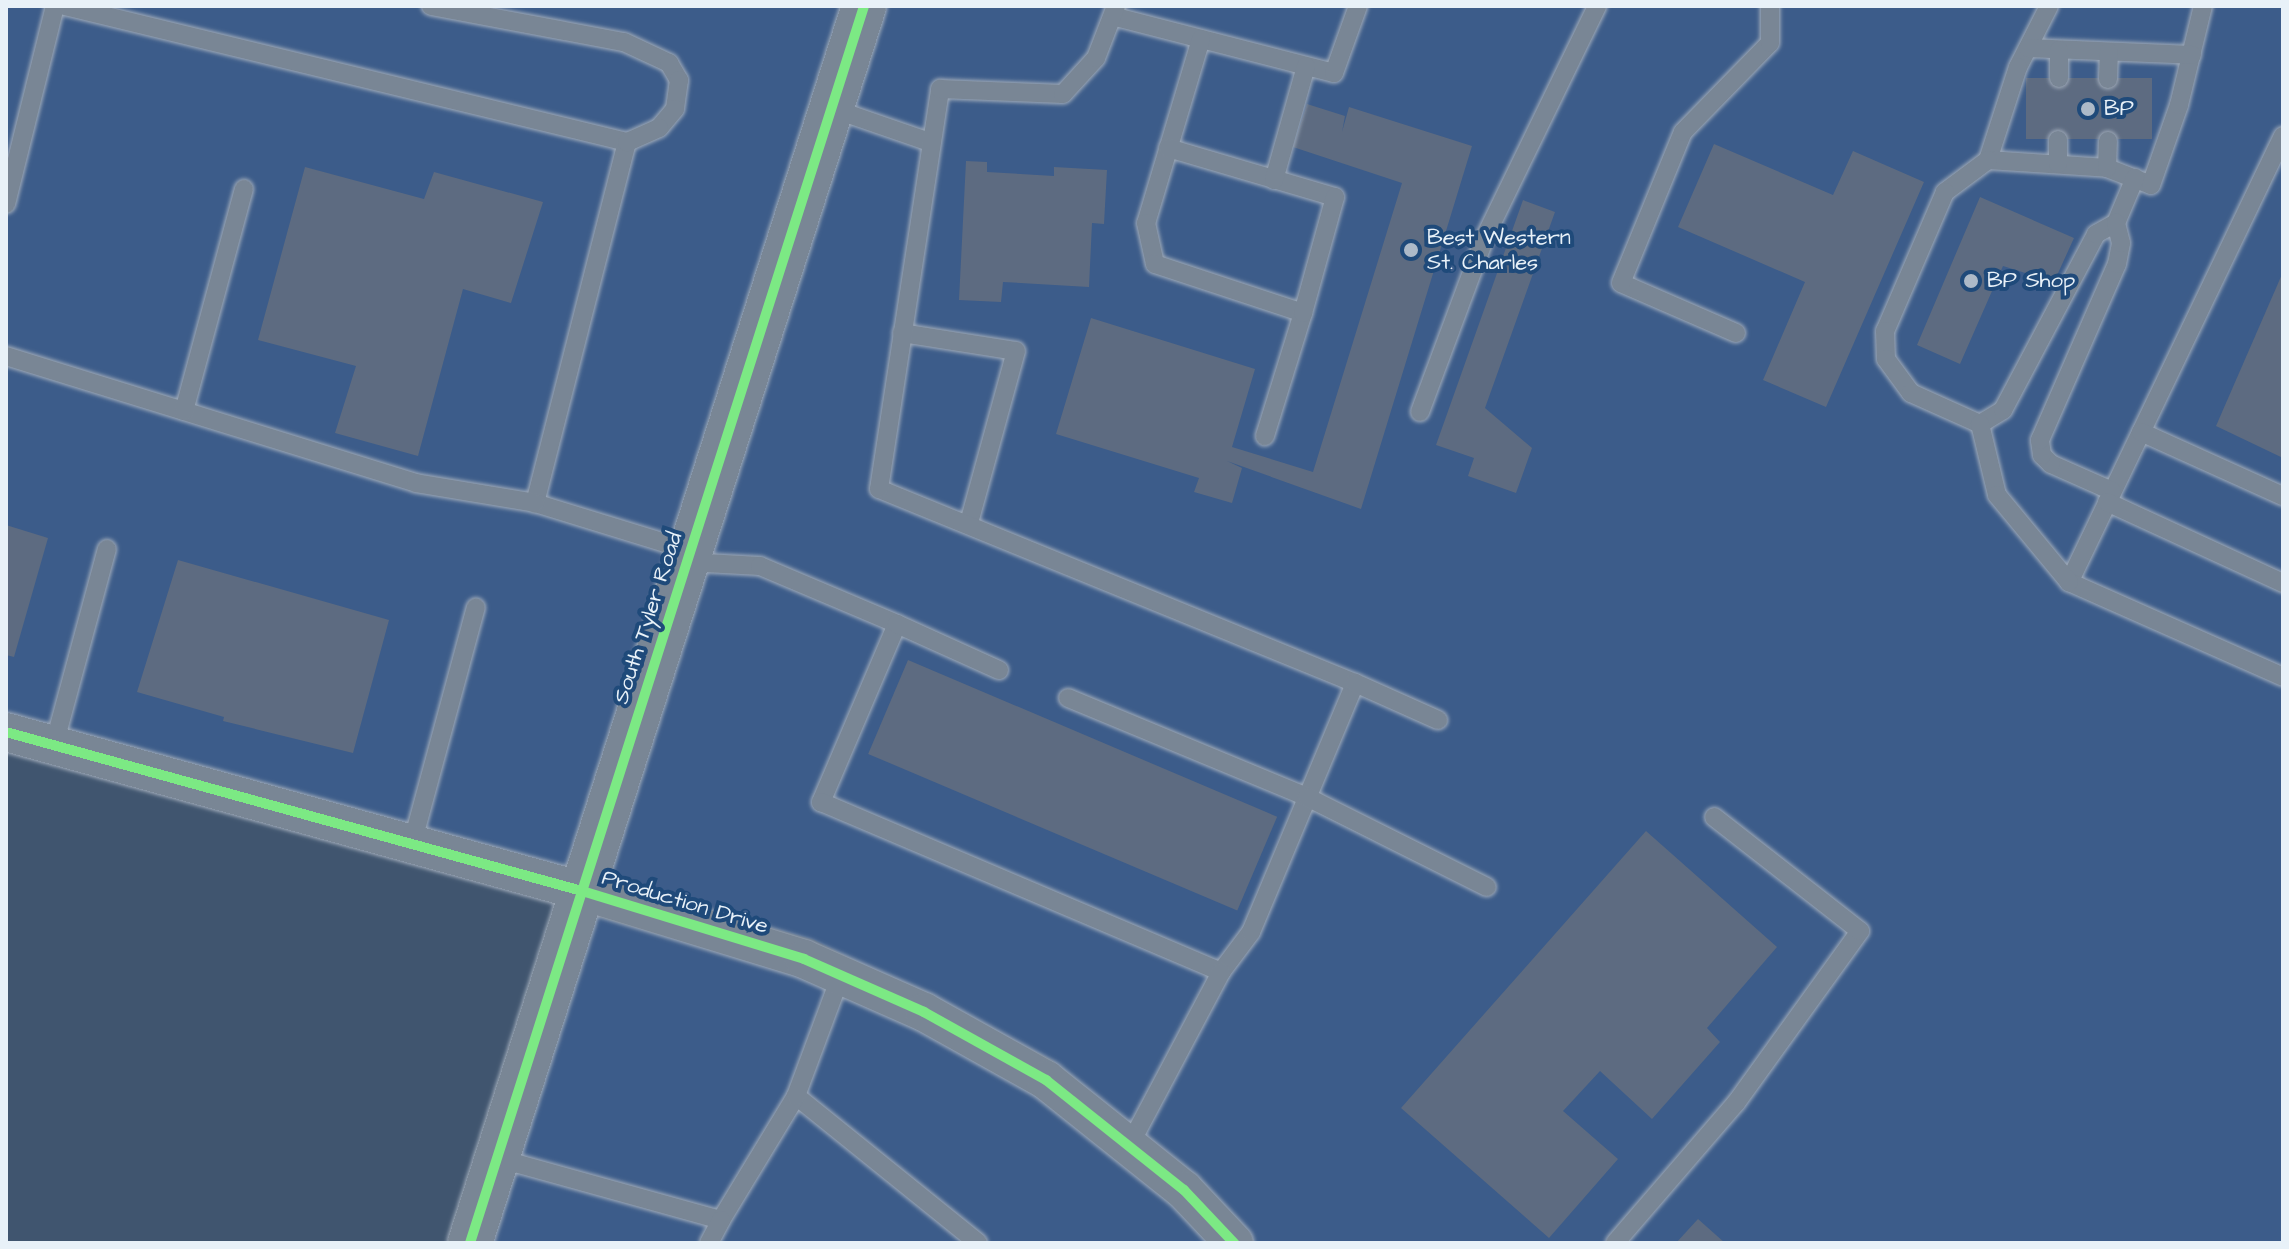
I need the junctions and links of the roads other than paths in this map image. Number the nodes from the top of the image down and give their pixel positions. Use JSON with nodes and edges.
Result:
{"nodes":[{"id":1,"x":55,"y":6,"type":"edge"},
{"id":2,"x":65,"y":6,"type":"edge"},
{"id":3,"x":431,"y":6,"type":"edge"},
{"id":4,"x":864,"y":6,"type":"edge"},
{"id":5,"x":1358,"y":6,"type":"edge"},
{"id":6,"x":1597,"y":6,"type":"edge"},
{"id":7,"x":1770,"y":6,"type":"edge"},
{"id":8,"x":2049,"y":6,"type":"edge"},
{"id":9,"x":2203,"y":6,"type":"edge"},
{"id":10,"x":1116,"y":11,"type":"edge"},
{"id":11,"x":1201,"y":39,"type":"junction"},
{"id":12,"x":2028,"y":48,"type":"junction"},
{"id":13,"x":2059,"y":50,"type":"junction"},
{"id":14,"x":2109,"y":52,"type":"junction"},
{"id":15,"x":2192,"y":55,"type":"junction"},
{"id":16,"x":1306,"y":66,"type":"junction"},
{"id":17,"x":2059,"y":78,"type":"dead end"},
{"id":18,"x":2108,"y":79,"type":"dead end"},
{"id":19,"x":831,"y":108,"type":"junction"},
{"id":20,"x":2283,"y":136,"type":"edge"},
{"id":21,"x":2058,"y":140,"type":"dead end"},
{"id":22,"x":2108,"y":141,"type":"dead end"},
{"id":23,"x":627,"y":142,"type":"junction"},
{"id":24,"x":930,"y":142,"type":"junction"},
{"id":25,"x":1168,"y":148,"type":"junction"},
{"id":26,"x":1988,"y":160,"type":"junction"},
{"id":27,"x":2058,"y":164,"type":"junction"},
{"id":28,"x":2107,"y":168,"type":"junction"},
{"id":29,"x":2135,"y":178,"type":"junction"},
{"id":30,"x":1274,"y":180,"type":"junction"},
{"id":31,"x":244,"y":189,"type":"dead end"},
{"id":32,"x":6,"y":204,"type":"edge"},
{"id":33,"x":2116,"y":223,"type":"junction"},
{"id":34,"x":1303,"y":313,"type":"junction"},
{"id":35,"x":902,"y":333,"type":"junction"},
{"id":36,"x":1736,"y":333,"type":"dead end"},
{"id":37,"x":6,"y":356,"type":"edge"},
{"id":38,"x":184,"y":411,"type":"junction"},
{"id":39,"x":1420,"y":412,"type":"dead end"},
{"id":40,"x":1980,"y":424,"type":"junction"},
{"id":41,"x":2141,"y":432,"type":"junction"},
{"id":42,"x":1265,"y":436,"type":"dead end"},
{"id":43,"x":2110,"y":496,"type":"junction"},
{"id":44,"x":2283,"y":496,"type":"edge"},
{"id":45,"x":535,"y":503,"type":"junction"},
{"id":46,"x":969,"y":523,"type":"junction"},
{"id":47,"x":107,"y":549,"type":"dead end"},
{"id":48,"x":689,"y":556,"type":"junction"},
{"id":49,"x":2069,"y":582,"type":"junction"},
{"id":50,"x":2283,"y":583,"type":"edge"},
{"id":51,"x":476,"y":607,"type":"dead end"},
{"id":52,"x":897,"y":624,"type":"junction"},
{"id":53,"x":999,"y":670,"type":"dead end"},
{"id":54,"x":2283,"y":677,"type":"edge"},
{"id":55,"x":1355,"y":683,"type":"junction"},
{"id":56,"x":1068,"y":698,"type":"dead end"},
{"id":57,"x":1438,"y":720,"type":"dead end"},
{"id":58,"x":6,"y":732,"type":"edge"},
{"id":59,"x":54,"y":745,"type":"junction"},
{"id":60,"x":1307,"y":797,"type":"junction"},
{"id":61,"x":1714,"y":817,"type":"dead end"},
{"id":62,"x":412,"y":844,"type":"junction"},
{"id":63,"x":1487,"y":887,"type":"dead end"},
{"id":64,"x":582,"y":891,"type":"junction"},
{"id":65,"x":1221,"y":972,"type":"junction"},
{"id":66,"x":841,"y":975,"type":"junction"},
{"id":67,"x":796,"y":1096,"type":"junction"},
{"id":68,"x":1129,"y":1146,"type":"junction"},
{"id":69,"x":497,"y":1158,"type":"junction"},
{"id":70,"x":721,"y":1220,"type":"junction"},
{"id":71,"x":470,"y":1243,"type":"edge"},
{"id":72,"x":709,"y":1243,"type":"edge"},
{"id":73,"x":978,"y":1243,"type":"edge"},
{"id":74,"x":1234,"y":1243,"type":"edge"},
{"id":75,"x":1615,"y":1243,"type":"edge"}],
"edges":[{"from":1,"to":32,"type":"lane"},
{"from":2,"to":23,"type":"lane"},
{"from":3,"to":23,"type":"lane"},
{"from":4,"to":19,"type":"street","name":"South Tyler Road"},
{"from":5,"to":16,"type":"lane"},
{"from":6,"to":39,"type":"lane"},
{"from":7,"to":36,"type":"lane"},
{"from":8,"to":12,"type":"lane"},
{"from":9,"to":15,"type":"lane"},
{"from":10,"to":11,"type":"lane"},
{"from":10,"to":24,"type":"lane"},
{"from":11,"to":16,"type":"lane"},
{"from":11,"to":25,"type":"lane"},
{"from":12,"to":13,"type":"lane"},
{"from":12,"to":26,"type":"lane"},
{"from":13,"to":14,"type":"lane"},
{"from":13,"to":17,"type":"lane"},
{"from":14,"to":15,"type":"lane"},
{"from":14,"to":18,"type":"lane"},
{"from":15,"to":29,"type":"lane"},
{"from":16,"to":30,"type":"lane"},
{"from":19,"to":24,"type":"lane"},
{"from":19,"to":48,"type":"street","name":"South Tyler Road"},
{"from":20,"to":41,"type":"lane"},
{"from":21,"to":27,"type":"lane"},
{"from":22,"to":28,"type":"lane"},
{"from":23,"to":45,"type":"lane"},
{"from":24,"to":35,"type":"lane"},
{"from":25,"to":30,"type":"lane"},
{"from":25,"to":34,"type":"lane"},
{"from":26,"to":27,"type":"lane"},
{"from":26,"to":40,"type":"lane"},
{"from":27,"to":28,"type":"lane"},
{"from":28,"to":29,"type":"lane"},
{"from":29,"to":33,"type":"lane"},
{"from":30,"to":34,"type":"lane"},
{"from":31,"to":38,"type":"lane"},
{"from":33,"to":40,"type":"lane"},
{"from":33,"to":43,"type":"lane"},
{"from":34,"to":42,"type":"lane"},
{"from":35,"to":46,"type":"lane"},
{"from":35,"to":46,"type":"lane"},
{"from":37,"to":38,"type":"lane"},
{"from":38,"to":45,"type":"lane"},
{"from":40,"to":49,"type":"lane"},
{"from":41,"to":43,"type":"lane"},
{"from":41,"to":44,"type":"lane"},
{"from":43,"to":49,"type":"lane"},
{"from":43,"to":50,"type":"lane"},
{"from":45,"to":48,"type":"lane"},
{"from":46,"to":55,"type":"lane"},
{"from":47,"to":59,"type":"lane"},
{"from":48,"to":52,"type":"lane"},
{"from":48,"to":64,"type":"street","name":"South Tyler Road"},
{"from":49,"to":54,"type":"lane"},
{"from":51,"to":62,"type":"lane"},
{"from":52,"to":53,"type":"lane"},
{"from":52,"to":65,"type":"lane"},
{"from":55,"to":57,"type":"lane"},
{"from":55,"to":60,"type":"lane"},
{"from":56,"to":60,"type":"lane"},
{"from":58,"to":59,"type":"street","name":"Production Drive"},
{"from":59,"to":62,"type":"street","name":"Production Drive"},
{"from":60,"to":63,"type":"lane"},
{"from":60,"to":65,"type":"lane"},
{"from":61,"to":75,"type":"lane"},
{"from":62,"to":64,"type":"street","name":"Production Drive"},
{"from":64,"to":66,"type":"street","name":"Production Drive"},
{"from":64,"to":69,"type":"street","name":"South Tyler Road"},
{"from":65,"to":68,"type":"lane"},
{"from":66,"to":67,"type":"lane"},
{"from":66,"to":68,"type":"street","name":"Production Drive"},
{"from":67,"to":70,"type":"lane"},
{"from":67,"to":73,"type":"lane"},
{"from":68,"to":74,"type":"street","name":"Production Drive"},
{"from":69,"to":70,"type":"lane"},
{"from":69,"to":71,"type":"street","name":"South Tyler Road"},
{"from":70,"to":72,"type":"lane"}]}
